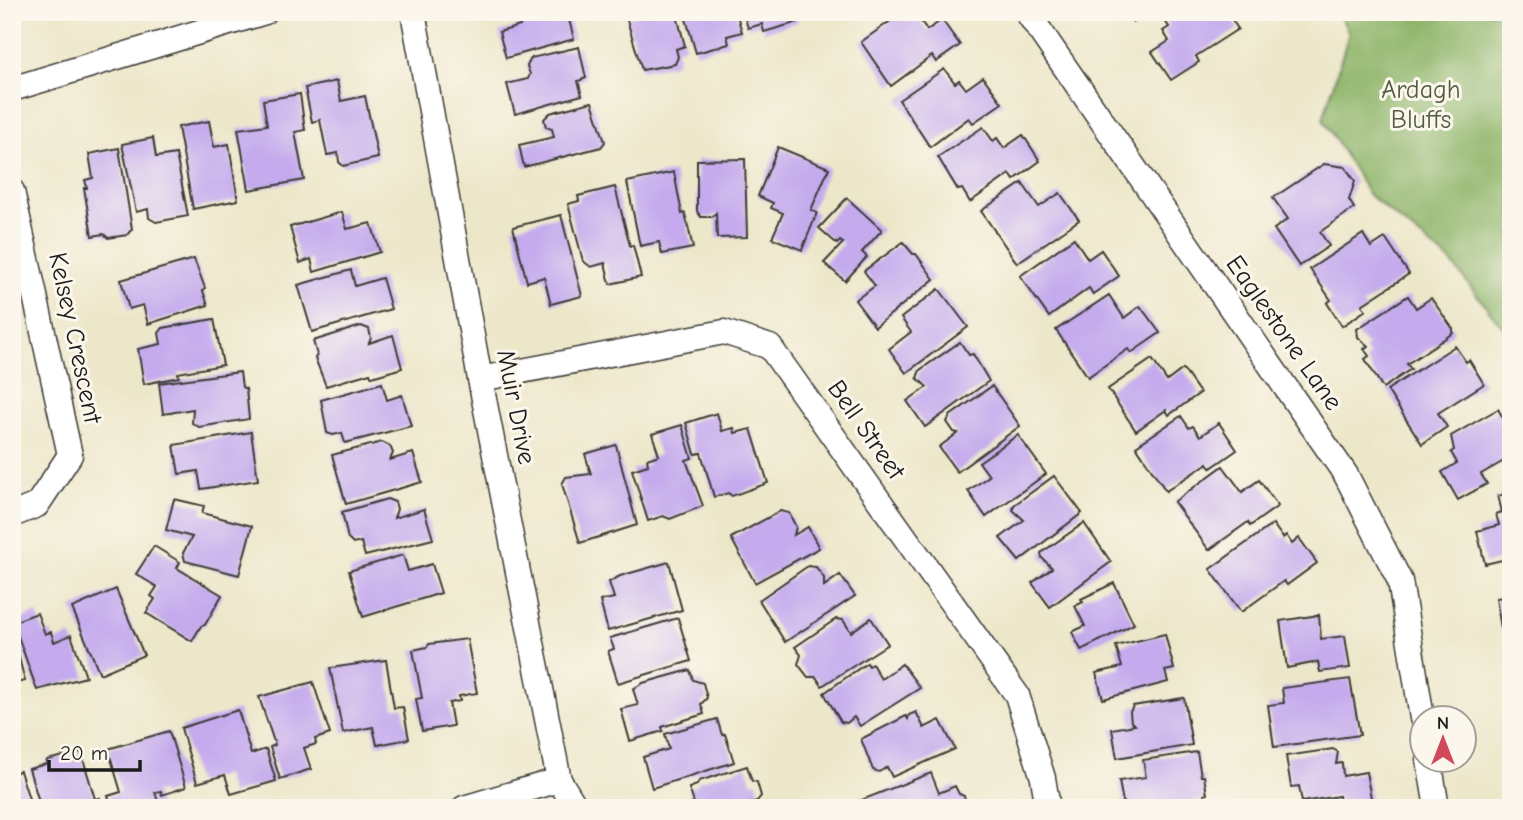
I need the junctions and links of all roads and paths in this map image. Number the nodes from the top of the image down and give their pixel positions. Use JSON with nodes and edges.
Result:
{"nodes":[{"id":1,"x":265,"y":12,"type":"edge"},
{"id":2,"x":413,"y":12,"type":"edge"},
{"id":3,"x":1027,"y":12,"type":"edge"},
{"id":4,"x":12,"y":89,"type":"edge"},
{"id":5,"x":12,"y":191,"type":"edge"},
{"id":6,"x":480,"y":379,"type":"junction"},
{"id":7,"x":12,"y":515,"type":"edge"},
{"id":8,"x":1420,"y":704,"type":"edge"},
{"id":9,"x":1431,"y":774,"type":"edge"},
{"id":10,"x":559,"y":780,"type":"junction"},
{"id":11,"x":464,"y":808,"type":"edge"},
{"id":12,"x":576,"y":808,"type":"edge"},
{"id":13,"x":1048,"y":808,"type":"edge"},
{"id":14,"x":1437,"y":808,"type":"edge"}],
"edges":[{"from":1,"to":4,"type":"street"},
{"from":2,"to":6,"type":"street","name":"Muir Drive"},
{"from":3,"to":8,"type":"street","name":"Eaglestone Lane"},
{"from":5,"to":7,"type":"street","name":"Kelsey Crescent"},
{"from":6,"to":10,"type":"street","name":"Muir Drive"},
{"from":6,"to":13,"type":"street","name":"Bell Street"},
{"from":9,"to":14,"type":"street"},
{"from":10,"to":11,"type":"street"},
{"from":10,"to":12,"type":"street","name":"Muir Drive"}]}
